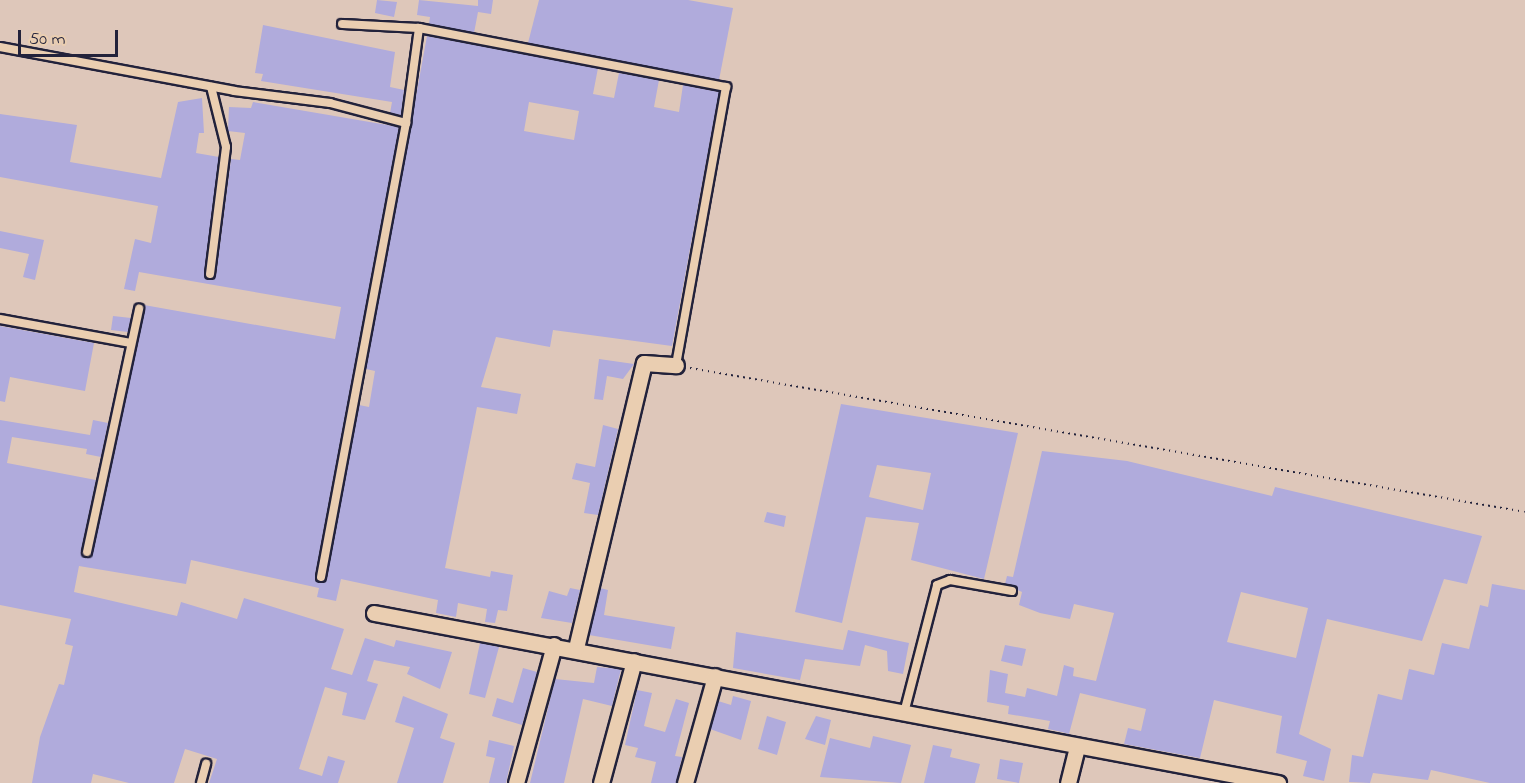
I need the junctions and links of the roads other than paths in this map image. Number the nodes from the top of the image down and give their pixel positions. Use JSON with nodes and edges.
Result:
{"nodes":[{"id":1,"x":342,"y":24,"type":"dead end"},
{"id":2,"x":418,"y":28,"type":"junction"},
{"id":3,"x":0,"y":47,"type":"edge"},
{"id":4,"x":211,"y":87,"type":"junction"},
{"id":5,"x":406,"y":123,"type":"junction"},
{"id":6,"x":210,"y":274,"type":"dead end"},
{"id":7,"x":139,"y":309,"type":"dead end"},
{"id":8,"x":0,"y":319,"type":"edge"},
{"id":9,"x":131,"y":343,"type":"junction"},
{"id":10,"x":676,"y":365,"type":"joint"},
{"id":11,"x":87,"y":552,"type":"dead end"},
{"id":12,"x":321,"y":577,"type":"dead end"},
{"id":13,"x":1012,"y":591,"type":"dead end"},
{"id":14,"x":374,"y":613,"type":"dead end"},
{"id":15,"x":554,"y":645,"type":"junction"},
{"id":16,"x":576,"y":648,"type":"junction"},
{"id":17,"x":634,"y":661,"type":"junction"},
{"id":18,"x":715,"y":676,"type":"junction"},
{"id":19,"x":903,"y":715,"type":"junction"},
{"id":20,"x":1077,"y":747,"type":"junction"},
{"id":21,"x":206,"y":764,"type":"dead end"},
{"id":22,"x":201,"y":783,"type":"edge"},
{"id":23,"x":516,"y":783,"type":"edge"},
{"id":24,"x":601,"y":783,"type":"edge"},
{"id":25,"x":685,"y":783,"type":"edge"},
{"id":26,"x":1068,"y":783,"type":"edge"},
{"id":27,"x":1278,"y":783,"type":"edge"}],
"edges":[{"from":1,"to":2,"type":"lane"},
{"from":2,"to":5,"type":"lane"},
{"from":2,"to":10,"type":"lane"},
{"from":3,"to":4,"type":"lane"},
{"from":4,"to":5,"type":"lane"},
{"from":4,"to":6,"type":"lane"},
{"from":5,"to":12,"type":"lane"},
{"from":7,"to":9,"type":"lane"},
{"from":8,"to":9,"type":"lane"},
{"from":9,"to":11,"type":"lane"},
{"from":10,"to":16,"type":"street"},
{"from":13,"to":19,"type":"lane"},
{"from":14,"to":15,"type":"street"},
{"from":15,"to":16,"type":"street"},
{"from":15,"to":23,"type":"street"},
{"from":16,"to":17,"type":"street"},
{"from":17,"to":18,"type":"street"},
{"from":17,"to":24,"type":"street"},
{"from":18,"to":19,"type":"street"},
{"from":18,"to":25,"type":"street"},
{"from":19,"to":20,"type":"street"},
{"from":20,"to":26,"type":"street"},
{"from":20,"to":27,"type":"street"},
{"from":21,"to":22,"type":"lane"}]}
